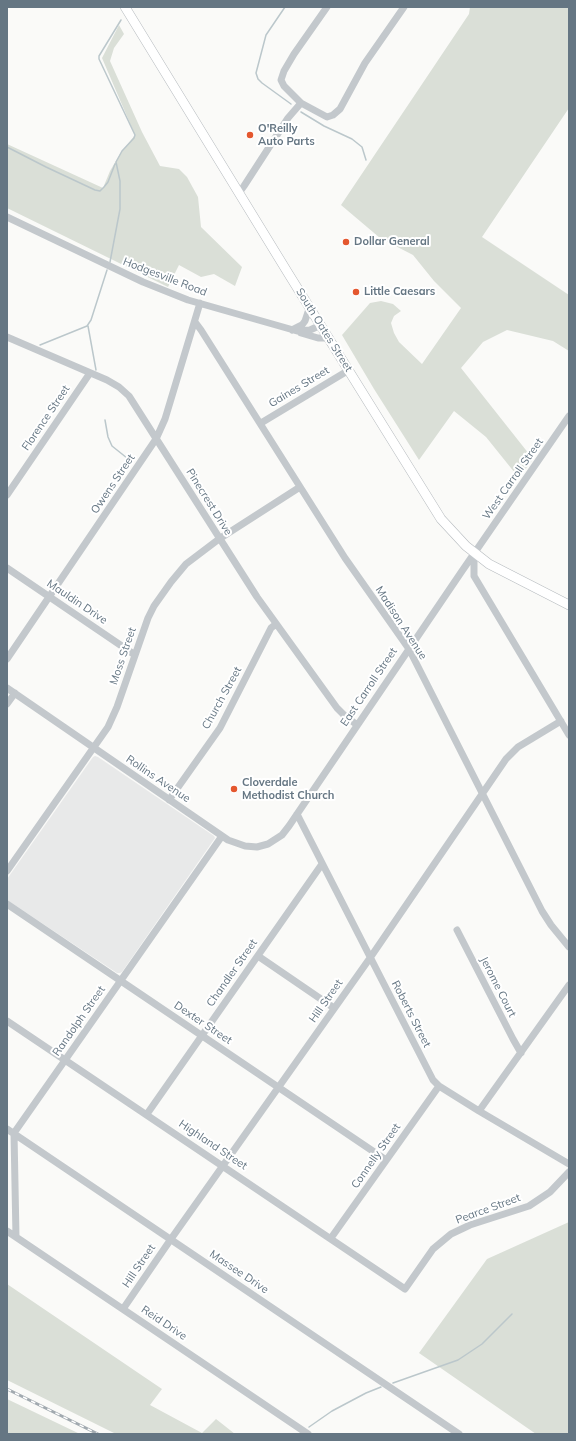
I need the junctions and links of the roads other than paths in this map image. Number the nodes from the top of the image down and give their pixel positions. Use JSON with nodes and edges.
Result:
{"nodes":[{"id":1,"x":125,"y":7,"type":"edge"},
{"id":2,"x":327,"y":7,"type":"edge"},
{"id":3,"x":404,"y":7,"type":"edge"},
{"id":4,"x":301,"y":103,"type":"junction"},
{"id":5,"x":239,"y":193,"type":"junction"},
{"id":6,"x":7,"y":218,"type":"edge"},
{"id":7,"x":200,"y":303,"type":"junction"},
{"id":8,"x":310,"y":306,"type":"junction"},
{"id":9,"x":195,"y":322,"type":"junction"},
{"id":10,"x":321,"y":325,"type":"junction"},
{"id":11,"x":294,"y":331,"type":"junction"},
{"id":12,"x":7,"y":337,"type":"edge"},
{"id":13,"x":329,"y":338,"type":"junction"},
{"id":14,"x":349,"y":370,"type":"junction"},
{"id":15,"x":90,"y":373,"type":"junction"},
{"id":16,"x":569,"y":416,"type":"edge"},
{"id":17,"x":260,"y":423,"type":"junction"},
{"id":18,"x":156,"y":439,"type":"junction"},
{"id":19,"x":300,"y":487,"type":"junction"},
{"id":20,"x":7,"y":495,"type":"edge"},
{"id":21,"x":219,"y":539,"type":"junction"},
{"id":22,"x":474,"y":554,"type":"junction"},
{"id":23,"x":7,"y":568,"type":"edge"},
{"id":24,"x":49,"y":596,"type":"junction"},
{"id":25,"x":569,"y":604,"type":"edge"},
{"id":26,"x":276,"y":624,"type":"junction"},
{"id":27,"x":409,"y":649,"type":"junction"},
{"id":28,"x":135,"y":655,"type":"junction"},
{"id":29,"x":7,"y":658,"type":"edge"},
{"id":30,"x":7,"y":688,"type":"edge"},
{"id":31,"x":15,"y":693,"type":"junction"},
{"id":32,"x":7,"y":704,"type":"edge"},
{"id":33,"x":561,"y":721,"type":"junction"},
{"id":34,"x":357,"y":725,"type":"junction"},
{"id":35,"x":569,"y":735,"type":"edge"},
{"id":36,"x":94,"y":748,"type":"junction"},
{"id":37,"x":482,"y":794,"type":"junction"},
{"id":38,"x":169,"y":800,"type":"junction"},
{"id":39,"x":297,"y":814,"type":"junction"},
{"id":40,"x":222,"y":836,"type":"junction"},
{"id":41,"x":322,"y":864,"type":"junction"},
{"id":42,"x":7,"y":871,"type":"edge"},
{"id":43,"x":7,"y":904,"type":"edge"},
{"id":44,"x":457,"y":930,"type":"dead end"},
{"id":45,"x":569,"y":947,"type":"edge"},
{"id":46,"x":258,"y":956,"type":"junction"},
{"id":47,"x":370,"y":958,"type":"junction"},
{"id":48,"x":121,"y":980,"type":"junction"},
{"id":49,"x":569,"y":985,"type":"edge"},
{"id":50,"x":334,"y":1008,"type":"junction"},
{"id":51,"x":7,"y":1021,"type":"edge"},
{"id":52,"x":202,"y":1035,"type":"junction"},
{"id":53,"x":521,"y":1053,"type":"junction"},
{"id":54,"x":65,"y":1059,"type":"junction"},
{"id":55,"x":439,"y":1086,"type":"junction"},
{"id":56,"x":279,"y":1087,"type":"junction"},
{"id":57,"x":479,"y":1111,"type":"junction"},
{"id":58,"x":147,"y":1114,"type":"junction"},
{"id":59,"x":7,"y":1129,"type":"edge"},
{"id":60,"x":14,"y":1133,"type":"junction"},
{"id":61,"x":386,"y":1160,"type":"junction"},
{"id":62,"x":569,"y":1164,"type":"edge"},
{"id":63,"x":223,"y":1166,"type":"junction"},
{"id":64,"x":569,"y":1172,"type":"edge"},
{"id":65,"x":7,"y":1231,"type":"edge"},
{"id":66,"x":16,"y":1237,"type":"junction"},
{"id":67,"x":331,"y":1238,"type":"junction"},
{"id":68,"x":170,"y":1239,"type":"junction"},
{"id":69,"x":405,"y":1289,"type":"joint"},
{"id":70,"x":123,"y":1310,"type":"junction"},
{"id":71,"x":450,"y":1432,"type":"edge"},
{"id":72,"x":308,"y":1434,"type":"edge"},
{"id":73,"x":459,"y":1434,"type":"edge"}],
"edges":[{"from":1,"to":5,"type":"main road","name":"South Oates Street"},
{"from":2,"to":4,"type":"street"},
{"from":3,"to":4,"type":"street"},
{"from":4,"to":5,"type":"street"},
{"from":5,"to":8,"type":"main road","name":"South Oates Street"},
{"from":6,"to":7,"type":"street","name":"Hodgesville Road"},
{"from":7,"to":9,"type":"street","name":"Owens Street"},
{"from":7,"to":11,"type":"street","name":"Hodgesville Road"},
{"from":8,"to":10,"type":"main road","name":"South Oates Street"},
{"from":8,"to":11,"type":"street"},
{"from":9,"to":17,"type":"street","name":"Madison Avenue"},
{"from":9,"to":18,"type":"street","name":"Owens Street"},
{"from":10,"to":11,"type":"street","name":"Hodgesville Road"},
{"from":10,"to":13,"type":"main road","name":"South Oates Street"},
{"from":11,"to":13,"type":"street"},
{"from":12,"to":15,"type":"street","name":"Pinecrest Drive"},
{"from":13,"to":14,"type":"main road","name":"South Oates Street"},
{"from":14,"to":17,"type":"street","name":"Gaines Street"},
{"from":14,"to":22,"type":"main road","name":"South Oates Street"},
{"from":15,"to":18,"type":"street","name":"Pinecrest Drive"},
{"from":15,"to":20,"type":"street","name":"Florence Street"},
{"from":16,"to":22,"type":"street","name":"West Carroll Street"},
{"from":17,"to":19,"type":"street","name":"Madison Avenue"},
{"from":18,"to":21,"type":"street","name":"Pinecrest Drive"},
{"from":18,"to":24,"type":"street","name":"Owens Street"},
{"from":19,"to":21,"type":"street","name":"Moss Street"},
{"from":19,"to":27,"type":"street","name":"Madison Avenue"},
{"from":21,"to":26,"type":"street","name":"Pinecrest Drive"},
{"from":21,"to":28,"type":"street","name":"Moss Street"},
{"from":22,"to":25,"type":"main road","name":"South Oates Street"},
{"from":22,"to":27,"type":"street","name":"East Carroll Street"},
{"from":22,"to":33,"type":"street"},
{"from":23,"to":24,"type":"street","name":"Mauldin Drive"},
{"from":24,"to":28,"type":"street","name":"Mauldin Drive"},
{"from":24,"to":29,"type":"street","name":"Owens Street"},
{"from":26,"to":34,"type":"street","name":"Pinecrest Drive"},
{"from":26,"to":38,"type":"street","name":"Church Street"},
{"from":27,"to":34,"type":"street","name":"East Carroll Street"},
{"from":27,"to":37,"type":"street","name":"Madison Avenue"},
{"from":28,"to":36,"type":"street","name":"Moss Street"},
{"from":30,"to":31,"type":"street","name":"Rollins Avenue"},
{"from":31,"to":32,"type":"street"},
{"from":31,"to":36,"type":"street","name":"Rollins Avenue"},
{"from":33,"to":35,"type":"street"},
{"from":33,"to":37,"type":"street","name":"Hill Street"},
{"from":34,"to":39,"type":"street","name":"East Carroll Street"},
{"from":36,"to":38,"type":"street","name":"Rollins Avenue"},
{"from":36,"to":42,"type":"street","name":"Moss Street"},
{"from":37,"to":45,"type":"street","name":"Madison Avenue"},
{"from":37,"to":47,"type":"street","name":"Hill Street"},
{"from":38,"to":40,"type":"street","name":"Rollins Avenue"},
{"from":39,"to":40,"type":"street","name":"Rollins Avenue"},
{"from":39,"to":41,"type":"street","name":"Roberts Street"},
{"from":40,"to":48,"type":"street","name":"Randolph Street"},
{"from":41,"to":46,"type":"street","name":"Chandler Street"},
{"from":41,"to":47,"type":"street","name":"Roberts Street"},
{"from":43,"to":48,"type":"street","name":"Dexter Street"},
{"from":44,"to":53,"type":"street","name":"Jerome Court"},
{"from":46,"to":50,"type":"street"},
{"from":46,"to":52,"type":"street","name":"Chandler Street"},
{"from":47,"to":50,"type":"street","name":"Hill Street"},
{"from":47,"to":55,"type":"street","name":"Roberts Street"},
{"from":48,"to":52,"type":"street","name":"Dexter Street"},
{"from":48,"to":54,"type":"street","name":"Randolph Street"},
{"from":49,"to":53,"type":"street"},
{"from":50,"to":56,"type":"street","name":"Hill Street"},
{"from":51,"to":54,"type":"street","name":"Highland Street"},
{"from":52,"to":56,"type":"street","name":"Dexter Street"},
{"from":52,"to":58,"type":"street","name":"Chandler Street"},
{"from":53,"to":57,"type":"street"},
{"from":54,"to":58,"type":"street","name":"Highland Street"},
{"from":54,"to":60,"type":"street","name":"Randolph Street"},
{"from":55,"to":57,"type":"street","name":"Roberts Street"},
{"from":55,"to":61,"type":"street","name":"Connelly Street"},
{"from":56,"to":61,"type":"street","name":"Dexter Street"},
{"from":56,"to":63,"type":"street","name":"Hill Street"},
{"from":57,"to":62,"type":"street","name":"Roberts Street"},
{"from":58,"to":63,"type":"street","name":"Highland Street"},
{"from":59,"to":60,"type":"street","name":"Massee Drive"},
{"from":60,"to":66,"type":"street"},
{"from":60,"to":68,"type":"street","name":"Massee Drive"},
{"from":61,"to":67,"type":"street","name":"Connelly Street"},
{"from":63,"to":67,"type":"street","name":"Highland Street"},
{"from":63,"to":68,"type":"street","name":"Hill Street"},
{"from":64,"to":69,"type":"street","name":"Pearce Street"},
{"from":65,"to":66,"type":"street","name":"Reid Drive"},
{"from":66,"to":70,"type":"street","name":"Reid Drive"},
{"from":67,"to":69,"type":"street","name":"Highland Street"},
{"from":68,"to":70,"type":"street","name":"Hill Street"},
{"from":68,"to":71,"type":"street","name":"Massee Drive"},
{"from":70,"to":72,"type":"street","name":"Reid Drive"},
{"from":71,"to":73,"type":"street","name":"Massee Drive"}]}
